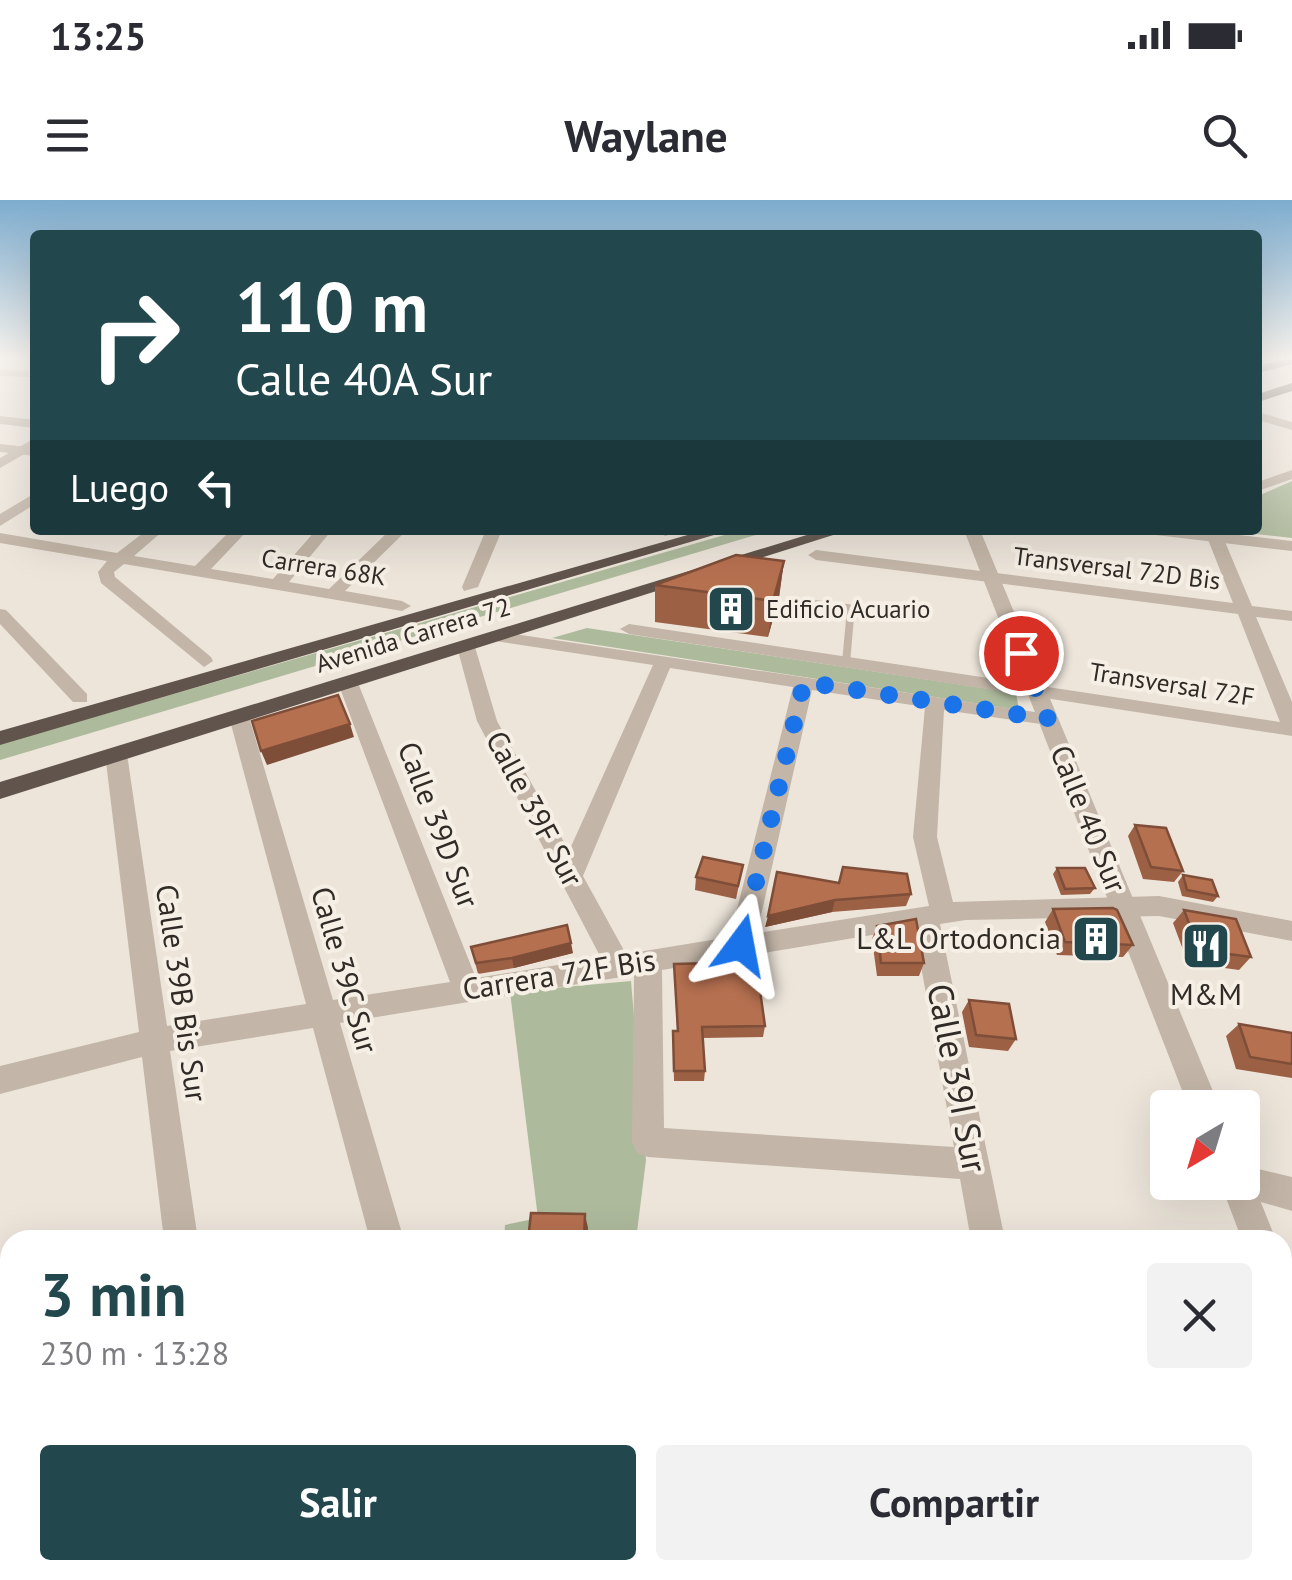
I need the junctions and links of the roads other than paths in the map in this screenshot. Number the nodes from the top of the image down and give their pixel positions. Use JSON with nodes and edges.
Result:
{"nodes":[{"id":1,"x":0,"y":448,"type":"edge"},
{"id":2,"x":30,"y":448,"type":"edge"},
{"id":3,"x":30,"y":449,"type":"edge"},
{"id":4,"x":0,"y":464,"type":"edge"},
{"id":5,"x":1292,"y":474,"type":"edge"},
{"id":6,"x":1262,"y":485,"type":"edge"},
{"id":7,"x":30,"y":500,"type":"edge"},
{"id":8,"x":0,"y":521,"type":"edge"},
{"id":9,"x":66,"y":535,"type":"edge"},
{"id":10,"x":150,"y":535,"type":"edge"},
{"id":11,"x":235,"y":535,"type":"edge"},
{"id":12,"x":320,"y":535,"type":"edge"},
{"id":13,"x":393,"y":535,"type":"edge"},
{"id":14,"x":492,"y":535,"type":"edge"},
{"id":15,"x":654,"y":535,"type":"edge"},
{"id":16,"x":706,"y":535,"type":"edge"},
{"id":17,"x":784,"y":535,"type":"edge"},
{"id":18,"x":825,"y":535,"type":"edge"},
{"id":19,"x":974,"y":535,"type":"edge"},
{"id":20,"x":1198,"y":535,"type":"edge"},
{"id":21,"x":1215,"y":537,"type":"junction"},
{"id":22,"x":0,"y":538,"type":"edge"},
{"id":23,"x":1292,"y":546,"type":"edge"},
{"id":24,"x":50,"y":547,"type":"junction"},
{"id":25,"x":816,"y":555,"type":"dead end"},
{"id":26,"x":120,"y":558,"type":"junction"},
{"id":27,"x":198,"y":572,"type":"junction"},
{"id":28,"x":581,"y":572,"type":"junction"},
{"id":29,"x":511,"y":575,"type":"junction"},
{"id":30,"x":991,"y":578,"type":"junction"},
{"id":31,"x":277,"y":585,"type":"junction"},
{"id":32,"x":470,"y":586,"type":"junction"},
{"id":33,"x":333,"y":594,"type":"junction"},
{"id":34,"x":790,"y":600,"type":"dead end"},
{"id":35,"x":402,"y":606,"type":"junction"},
{"id":36,"x":1245,"y":610,"type":"junction"},
{"id":37,"x":0,"y":614,"type":"edge"},
{"id":38,"x":1292,"y":616,"type":"edge"},
{"id":39,"x":629,"y":629,"type":"dead end"},
{"id":40,"x":501,"y":636,"type":"junction"},
{"id":41,"x":466,"y":647,"type":"junction"},
{"id":42,"x":204,"y":661,"type":"junction"},
{"id":43,"x":664,"y":661,"type":"junction"},
{"id":44,"x":846,"y":662,"type":"junction"},
{"id":45,"x":310,"y":677,"type":"junction"},
{"id":46,"x":804,"y":682,"type":"junction"},
{"id":47,"x":348,"y":683,"type":"junction"},
{"id":48,"x":1036,"y":691,"type":"junction"},
{"id":49,"x":80,"y":698,"type":"junction"},
{"id":50,"x":935,"y":702,"type":"junction"},
{"id":51,"x":240,"y":717,"type":"junction"},
{"id":52,"x":1048,"y":719,"type":"junction"},
{"id":53,"x":0,"y":721,"type":"edge"},
{"id":54,"x":1292,"y":728,"type":"edge"},
{"id":55,"x":0,"y":738,"type":"edge"},
{"id":56,"x":116,"y":754,"type":"junction"},
{"id":57,"x":0,"y":772,"type":"edge"},
{"id":58,"x":0,"y":791,"type":"edge"},
{"id":59,"x":570,"y":876,"type":"junction"},
{"id":60,"x":1123,"y":906,"type":"junction"},
{"id":61,"x":934,"y":915,"type":"junction"},
{"id":62,"x":1292,"y":931,"type":"edge"},
{"id":63,"x":741,"y":945,"type":"junction"},
{"id":64,"x":633,"y":963,"type":"junction"},
{"id":65,"x":467,"y":990,"type":"junction"},
{"id":66,"x":324,"y":1016,"type":"junction"},
{"id":67,"x":155,"y":1041,"type":"junction"},
{"id":68,"x":0,"y":1080,"type":"edge"},
{"id":69,"x":1198,"y":1090,"type":"edge"},
{"id":70,"x":974,"y":1164,"type":"junction"},
{"id":71,"x":1260,"y":1187,"type":"edge"},
{"id":72,"x":1292,"y":1194,"type":"edge"},
{"id":73,"x":1245,"y":1200,"type":"edge"},
{"id":74,"x":179,"y":1230,"type":"edge"},
{"id":75,"x":384,"y":1230,"type":"edge"},
{"id":76,"x":986,"y":1230,"type":"edge"},
{"id":77,"x":1256,"y":1230,"type":"edge"}],
"edges":[{"from":1,"to":2,"type":"street"},
{"from":3,"to":4,"type":"street"},
{"from":5,"to":6,"type":"street"},
{"from":7,"to":8,"type":"street"},
{"from":9,"to":24,"type":"street"},
{"from":10,"to":26,"type":"street"},
{"from":11,"to":27,"type":"street"},
{"from":12,"to":31,"type":"street"},
{"from":13,"to":33,"type":"street"},
{"from":14,"to":32,"type":"street"},
{"from":15,"to":29,"type":"highway","name":"Avenida Carrera 72"},
{"from":16,"to":28,"type":"highway","name":"Avenida Carrera 72"},
{"from":17,"to":45,"type":"highway","name":"Avenida Carrera 72"},
{"from":18,"to":40,"type":"highway","name":"Avenida Carrera 72"},
{"from":19,"to":30,"type":"street","name":"Calle 40 Sur"},
{"from":20,"to":21,"type":"street"},
{"from":21,"to":23,"type":"street"},
{"from":21,"to":36,"type":"street"},
{"from":22,"to":24,"type":"street","name":"Carrera 68K"},
{"from":24,"to":26,"type":"street","name":"Carrera 68K"},
{"from":25,"to":30,"type":"street","name":"Transversal 72D Bis"},
{"from":26,"to":27,"type":"street","name":"Carrera 68K"},
{"from":26,"to":42,"type":"street"},
{"from":27,"to":31,"type":"street","name":"Carrera 68K"},
{"from":28,"to":29,"type":"highway"},
{"from":28,"to":55,"type":"highway","name":"Avenida Carrera 72"},
{"from":29,"to":32,"type":"highway","name":"Avenida Carrera 72"},
{"from":30,"to":36,"type":"street","name":"Transversal 72D Bis"},
{"from":30,"to":48,"type":"street","name":"Calle 40 Sur"},
{"from":31,"to":33,"type":"street","name":"Carrera 68K"},
{"from":32,"to":35,"type":"highway","name":"Avenida Carrera 72"},
{"from":33,"to":35,"type":"street","name":"Carrera 68K"},
{"from":34,"to":44,"type":"lane"},
{"from":35,"to":42,"type":"highway","name":"Avenida Carrera 72"},
{"from":36,"to":38,"type":"street","name":"Transversal 72D Bis"},
{"from":36,"to":54,"type":"street"},
{"from":37,"to":49,"type":"street"},
{"from":39,"to":44,"type":"street","name":"Transversal 72F"},
{"from":40,"to":41,"type":"highway","name":"Avenida Carrera 72"},
{"from":40,"to":43,"type":"street"},
{"from":41,"to":47,"type":"highway","name":"Avenida Carrera 72"},
{"from":41,"to":59,"type":"street","name":"Calle 39F Sur"},
{"from":42,"to":49,"type":"highway","name":"Avenida Carrera 72"},
{"from":43,"to":46,"type":"street"},
{"from":43,"to":59,"type":"street"},
{"from":44,"to":48,"type":"street","name":"Transversal 72F"},
{"from":45,"to":51,"type":"highway"},
{"from":45,"to":57,"type":"highway","name":"Avenida Carrera 72"},
{"from":46,"to":50,"type":"street"},
{"from":46,"to":63,"type":"street"},
{"from":47,"to":51,"type":"highway","name":"Avenida Carrera 72"},
{"from":47,"to":65,"type":"street","name":"Calle 39D Sur"},
{"from":48,"to":52,"type":"street","name":"Calle 40 Sur"},
{"from":48,"to":54,"type":"street","name":"Transversal 72F"},
{"from":49,"to":53,"type":"highway","name":"Avenida Carrera 72"},
{"from":50,"to":52,"type":"street"},
{"from":50,"to":61,"type":"street","name":"Calle 39I Sur"},
{"from":51,"to":56,"type":"highway","name":"Avenida Carrera 72"},
{"from":51,"to":66,"type":"street","name":"Calle 39C Sur"},
{"from":52,"to":60,"type":"street","name":"Calle 40 Sur"},
{"from":56,"to":58,"type":"highway","name":"Avenida Carrera 72"},
{"from":56,"to":67,"type":"street","name":"Calle 39B Bis Sur"},
{"from":59,"to":64,"type":"street","name":"Calle 39F Sur"},
{"from":60,"to":61,"type":"street","name":"Carrera 72F Bis"},
{"from":60,"to":62,"type":"street","name":"Carrera 72F Bis"},
{"from":60,"to":69,"type":"street","name":"Calle 40 Sur"},
{"from":61,"to":63,"type":"street","name":"Carrera 72F Bis"},
{"from":61,"to":70,"type":"street","name":"Calle 39I Sur"},
{"from":63,"to":64,"type":"street","name":"Carrera 72F Bis"},
{"from":64,"to":65,"type":"street","name":"Carrera 72F Bis"},
{"from":64,"to":70,"type":"street","name":"Calle 39F Sur"},
{"from":65,"to":66,"type":"street","name":"Carrera 72F Bis"},
{"from":66,"to":67,"type":"street","name":"Carrera 72F Bis"},
{"from":66,"to":75,"type":"street","name":"Calle 39C Sur"},
{"from":67,"to":68,"type":"street","name":"Carrera 72F Bis"},
{"from":67,"to":74,"type":"street","name":"Calle 39B Bis Sur"},
{"from":70,"to":76,"type":"street","name":"Calle 39I Sur"},
{"from":71,"to":72,"type":"street"},
{"from":73,"to":77,"type":"street"}]}
